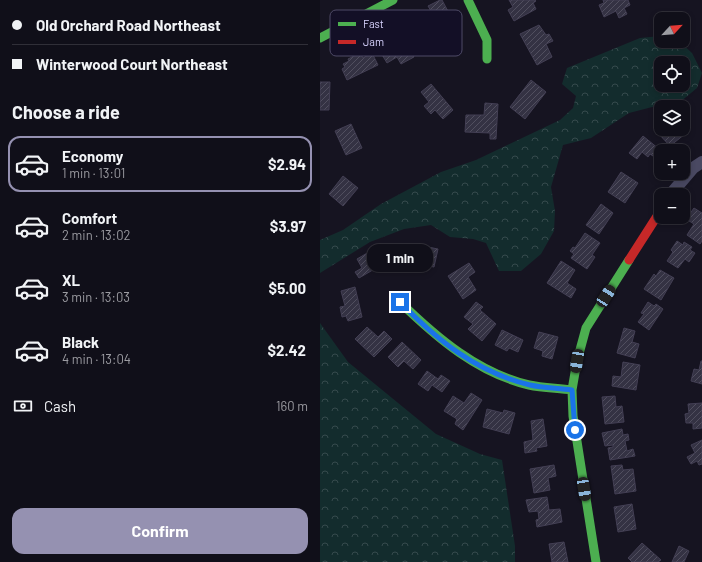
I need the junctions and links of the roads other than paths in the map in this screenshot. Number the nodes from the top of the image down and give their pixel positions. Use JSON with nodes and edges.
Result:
{"nodes":[{"id":1,"x":393,"y":0,"type":"edge"},
{"id":2,"x":468,"y":0,"type":"edge"},
{"id":3,"x":374,"y":10,"type":"edge"},
{"id":4,"x":330,"y":33,"type":"edge"},
{"id":5,"x":320,"y":38,"type":"edge"},
{"id":6,"x":487,"y":59,"type":"dead end"},
{"id":7,"x":702,"y":162,"type":"edge"},
{"id":8,"x":676,"y":188,"type":"edge"},
{"id":9,"x":654,"y":221,"type":"edge"},
{"id":10,"x":400,"y":302,"type":"dead end"},
{"id":11,"x":572,"y":390,"type":"junction"},
{"id":12,"x":596,"y":562,"type":"edge"}],
"edges":[{"from":1,"to":3,"type":"street"},
{"from":2,"to":6,"type":"street"},
{"from":4,"to":5,"type":"street"},
{"from":7,"to":8,"type":"street"},
{"from":9,"to":11,"type":"street"},
{"from":10,"to":11,"type":"street"},
{"from":11,"to":12,"type":"street"}]}
